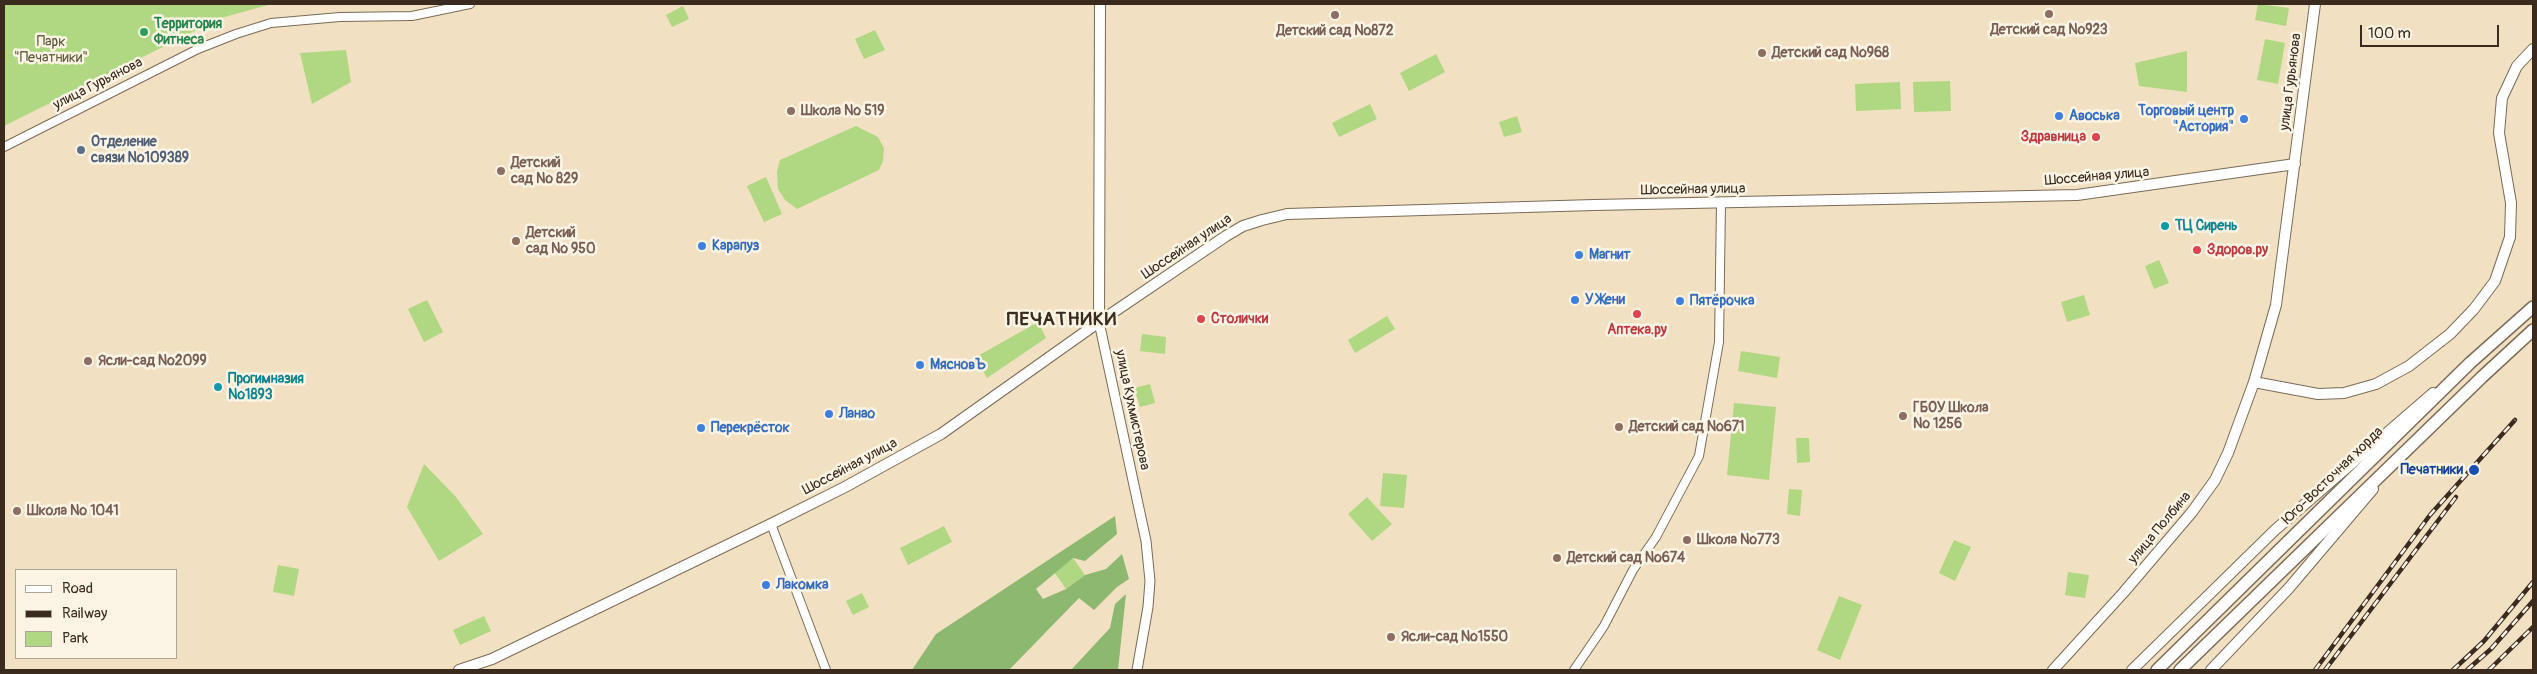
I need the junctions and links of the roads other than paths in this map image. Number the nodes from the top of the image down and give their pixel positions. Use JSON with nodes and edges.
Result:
{"nodes":[{"id":1,"x":470,"y":4,"type":"edge"},
{"id":2,"x":1100,"y":4,"type":"edge"},
{"id":3,"x":2314,"y":4,"type":"edge"},
{"id":4,"x":2533,"y":49,"type":"edge"},
{"id":5,"x":4,"y":147,"type":"edge"},
{"id":6,"x":2295,"y":164,"type":"junction"},
{"id":7,"x":1721,"y":203,"type":"junction"},
{"id":8,"x":2533,"y":307,"type":"edge"},
{"id":9,"x":1099,"y":322,"type":"junction"},
{"id":10,"x":2533,"y":330,"type":"edge"},
{"id":11,"x":2470,"y":363,"type":"junction"},
{"id":12,"x":2254,"y":382,"type":"junction"},
{"id":13,"x":2396,"y":462,"type":"junction"},
{"id":14,"x":772,"y":524,"type":"junction"},
{"id":15,"x":459,"y":670,"type":"edge"},
{"id":16,"x":826,"y":670,"type":"edge"},
{"id":17,"x":1137,"y":670,"type":"edge"},
{"id":18,"x":1574,"y":670,"type":"edge"},
{"id":19,"x":2052,"y":670,"type":"edge"},
{"id":20,"x":2132,"y":670,"type":"edge"},
{"id":21,"x":2157,"y":670,"type":"edge"},
{"id":22,"x":2180,"y":670,"type":"edge"},
{"id":23,"x":2211,"y":670,"type":"edge"}],
"edges":[{"from":1,"to":5,"type":"street","name":"улица Гурьянова"},
{"from":2,"to":9,"type":"main road","name":"улица Кухмистерова"},
{"from":3,"to":6,"type":"main road","name":"улица Гурьянова"},
{"from":4,"to":12,"type":"main road"},
{"from":6,"to":7,"type":"main road","name":"Шоссейная улица"},
{"from":6,"to":12,"type":"main road"},
{"from":7,"to":9,"type":"main road","name":"Шоссейная улица"},
{"from":7,"to":18,"type":"street"},
{"from":8,"to":11,"type":"main road","name":"Юго-Восточная хорда"},
{"from":9,"to":14,"type":"main road","name":"Шоссейная улица"},
{"from":9,"to":17,"type":"street","name":"улица Кухмистерова"},
{"from":10,"to":13,"type":"main road"},
{"from":11,"to":20,"type":"main road"},
{"from":11,"to":21,"type":"main road","name":"Юго-Восточная хорда"},
{"from":12,"to":19,"type":"main road","name":"улица Полбина"},
{"from":13,"to":22,"type":"main road"},
{"from":13,"to":23,"type":"main road"},
{"from":14,"to":15,"type":"main road","name":"Шоссейная улица"},
{"from":14,"to":16,"type":"street"}]}
